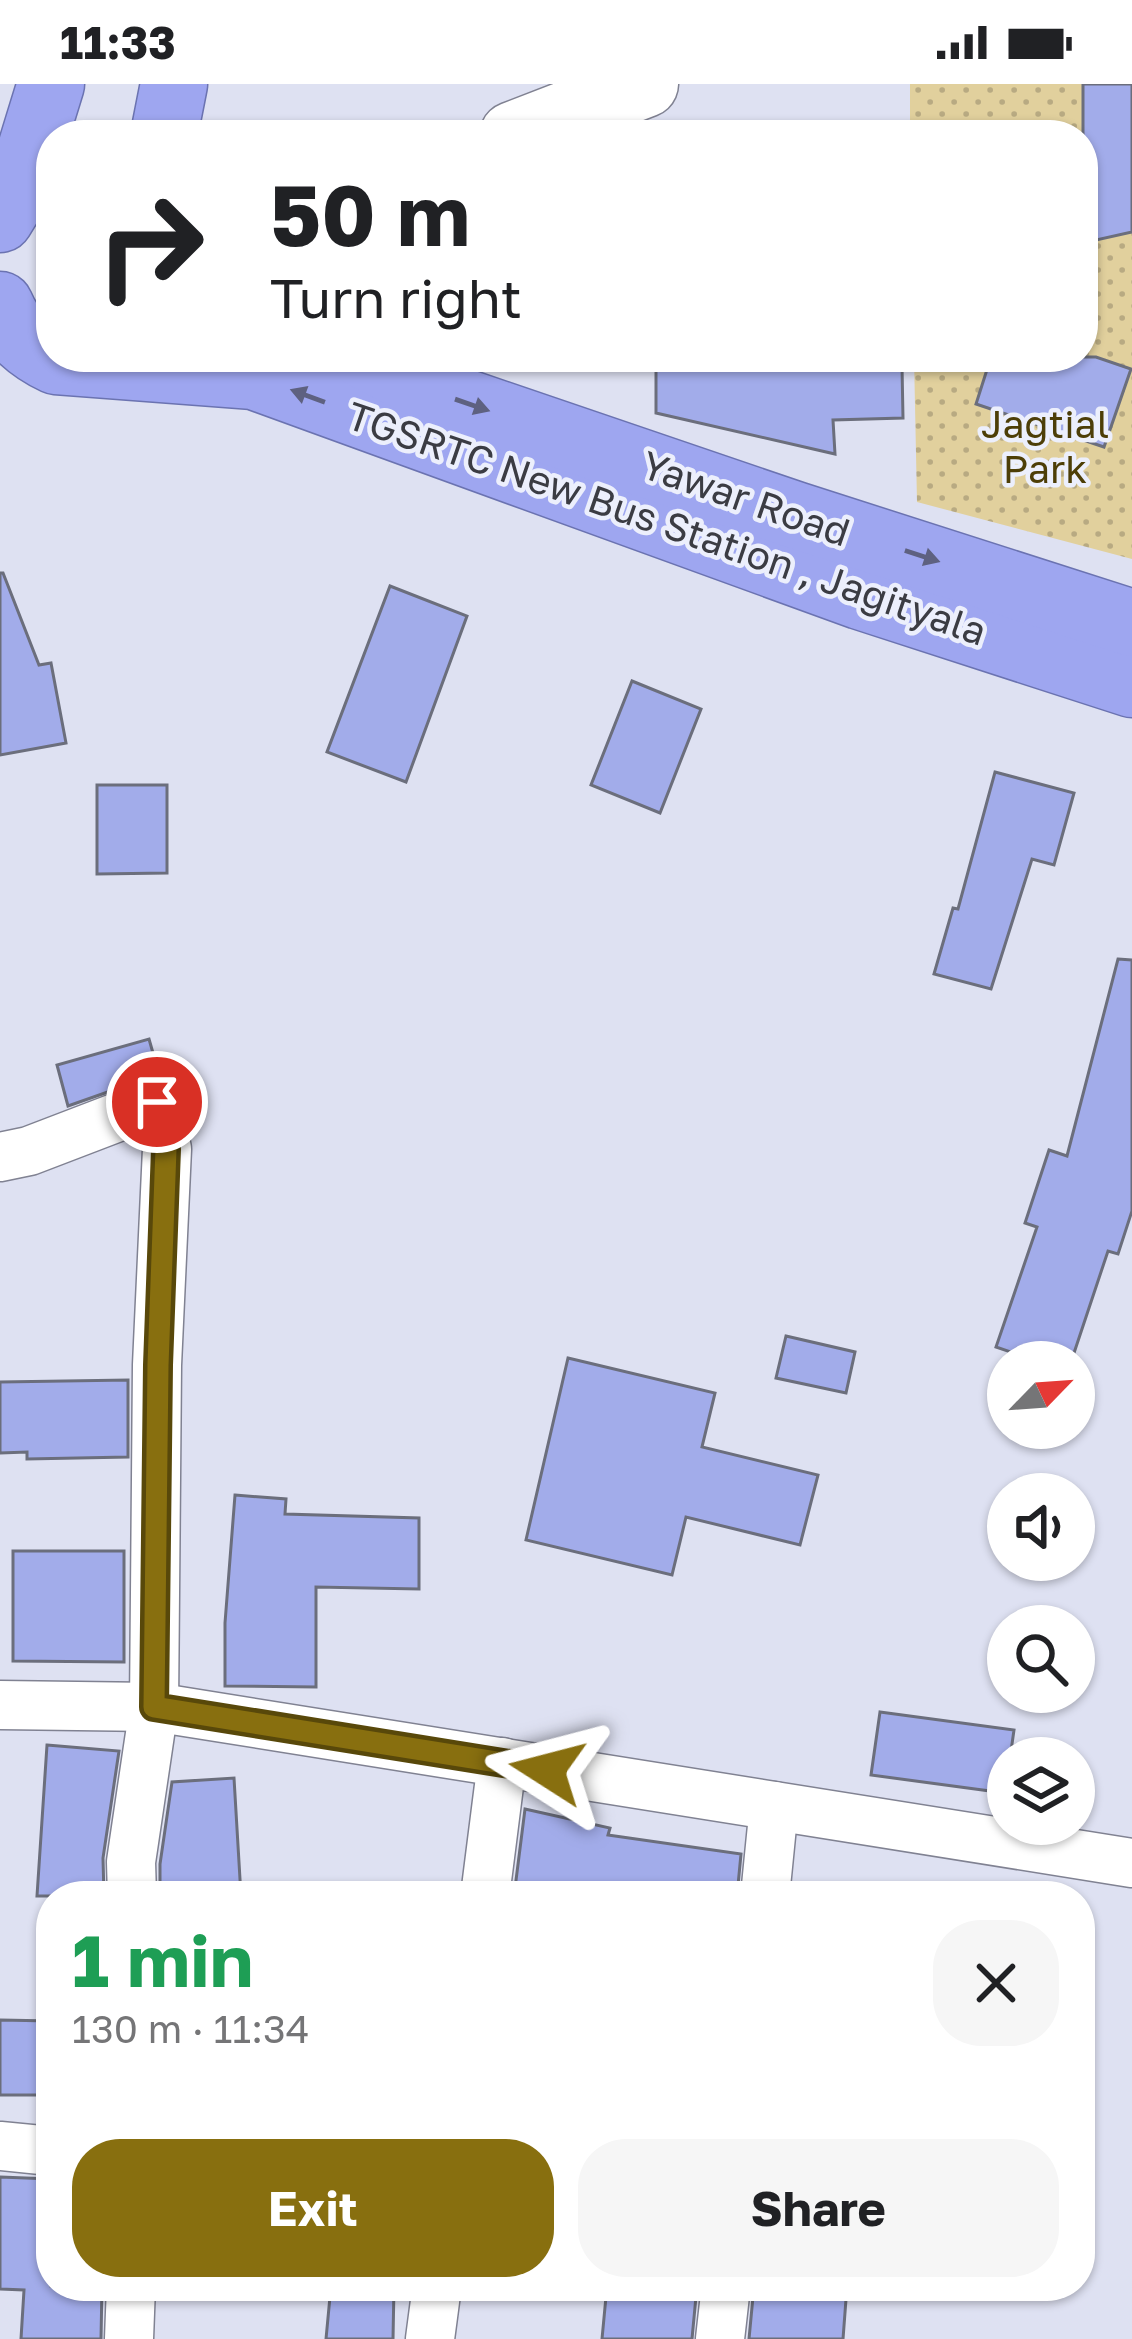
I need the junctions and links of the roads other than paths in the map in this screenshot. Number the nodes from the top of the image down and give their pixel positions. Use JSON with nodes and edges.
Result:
{"nodes":[{"id":1,"x":51,"y":84,"type":"edge"},
{"id":2,"x":174,"y":84,"type":"edge"},
{"id":3,"x":645,"y":84,"type":"edge"},
{"id":4,"x":42,"y":120,"type":"edge"},
{"id":5,"x":167,"y":120,"type":"edge"},
{"id":6,"x":552,"y":120,"type":"edge"},
{"id":7,"x":36,"y":142,"type":"edge"},
{"id":8,"x":23,"y":193,"type":"edge"},
{"id":9,"x":0,"y":305,"type":"edge"},
{"id":10,"x":36,"y":353,"type":"edge"},
{"id":11,"x":205,"y":372,"type":"edge"},
{"id":12,"x":399,"y":372,"type":"edge"},
{"id":13,"x":1132,"y":623,"type":"edge"},
{"id":14,"x":1132,"y":684,"type":"edge"},
{"id":15,"x":0,"y":1157,"type":"edge"},
{"id":16,"x":0,"y":1705,"type":"edge"},
{"id":17,"x":154,"y":1707,"type":"junction"},
{"id":18,"x":502,"y":1762,"type":"junction"},
{"id":19,"x":774,"y":1806,"type":"junction"},
{"id":20,"x":1132,"y":1863,"type":"edge"},
{"id":21,"x":132,"y":1881,"type":"edge"},
{"id":22,"x":487,"y":1881,"type":"edge"},
{"id":23,"x":766,"y":1881,"type":"edge"},
{"id":24,"x":0,"y":2146,"type":"edge"},
{"id":25,"x":36,"y":2150,"type":"edge"},
{"id":26,"x":130,"y":2301,"type":"edge"},
{"id":27,"x":435,"y":2301,"type":"edge"},
{"id":28,"x":724,"y":2301,"type":"edge"},
{"id":29,"x":129,"y":2339,"type":"edge"},
{"id":30,"x":430,"y":2339,"type":"edge"},
{"id":31,"x":720,"y":2339,"type":"edge"}],
"edges":[{"from":1,"to":4,"type":"highway"},
{"from":2,"to":5,"type":"highway"},
{"from":3,"to":6,"type":"main road"},
{"from":7,"to":8,"type":"highway"},
{"from":9,"to":10,"type":"highway"},
{"from":14,"to":11,"type":"highway","name":"TGSRTC New Bus Station , Jagityala","one_way":true},
{"from":12,"to":13,"type":"highway","name":"Yawar Road","one_way":true},
{"from":15,"to":17,"type":"street"},
{"from":16,"to":17,"type":"street"},
{"from":17,"to":18,"type":"street"},
{"from":17,"to":21,"type":"street"},
{"from":18,"to":19,"type":"street"},
{"from":18,"to":22,"type":"street"},
{"from":19,"to":20,"type":"street"},
{"from":19,"to":23,"type":"street"},
{"from":24,"to":25,"type":"street"},
{"from":26,"to":29,"type":"street"},
{"from":27,"to":30,"type":"street"},
{"from":28,"to":31,"type":"street"}]}
